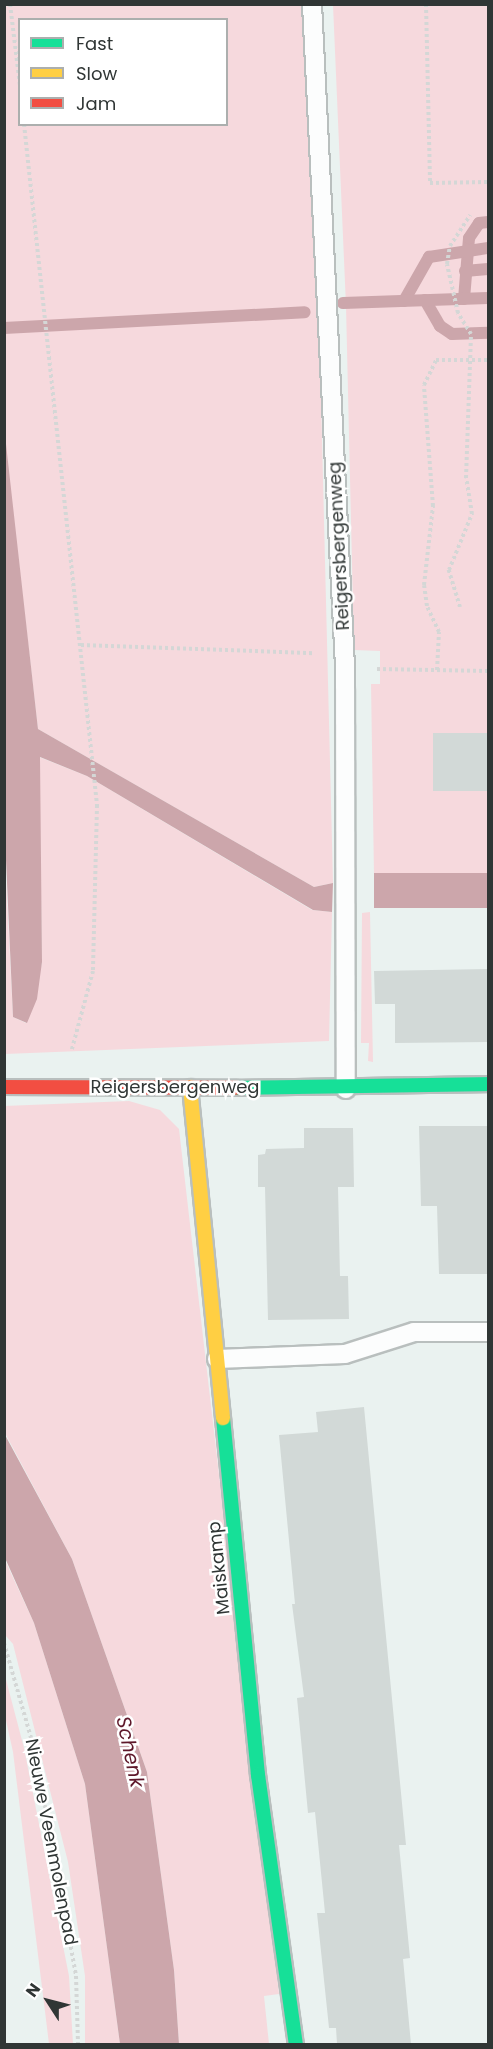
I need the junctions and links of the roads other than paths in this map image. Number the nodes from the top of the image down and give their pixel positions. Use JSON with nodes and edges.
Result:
{"nodes":[{"id":1,"x":312,"y":4,"type":"edge"},
{"id":2,"x":489,"y":1084,"type":"edge"},
{"id":3,"x":4,"y":1087,"type":"edge"},
{"id":4,"x":190,"y":1087,"type":"junction"},
{"id":5,"x":346,"y":1089,"type":"junction"},
{"id":6,"x":489,"y":1332,"type":"edge"},
{"id":7,"x":217,"y":1359,"type":"junction"},
{"id":8,"x":296,"y":2044,"type":"edge"}],
"edges":[{"from":1,"to":5,"type":"lane","name":"Reigersbergenweg"},
{"from":2,"to":5,"type":"street","name":"Reigersbergenweg"},
{"from":3,"to":4,"type":"street","name":"Reigersbergenweg"},
{"from":4,"to":5,"type":"street","name":"Reigersbergenweg"},
{"from":4,"to":7,"type":"street","name":"Maiskamp"},
{"from":6,"to":7,"type":"lane"},
{"from":7,"to":8,"type":"street","name":"Maiskamp"}]}
